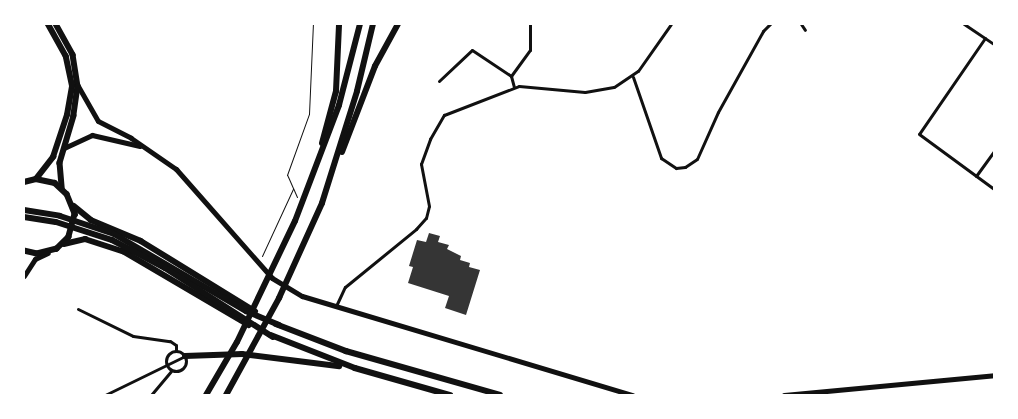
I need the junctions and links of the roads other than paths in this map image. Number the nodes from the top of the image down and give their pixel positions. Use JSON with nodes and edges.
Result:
{"nodes":[{"id":1,"x":48,"y":24,"type":"edge"},
{"id":2,"x":56,"y":24,"type":"edge"},
{"id":3,"x":339,"y":24,"type":"edge"},
{"id":4,"x":360,"y":24,"type":"edge"},
{"id":5,"x":373,"y":24,"type":"edge"},
{"id":6,"x":398,"y":24,"type":"edge"},
{"id":7,"x":530,"y":24,"type":"edge"},
{"id":8,"x":671,"y":24,"type":"edge"},
{"id":9,"x":770,"y":24,"type":"edge"},
{"id":10,"x":801,"y":24,"type":"edge"},
{"id":11,"x":964,"y":24,"type":"edge"},
{"id":12,"x":805,"y":30,"type":"dead end"},
{"id":13,"x":984,"y":38,"type":"junction"},
{"id":14,"x":994,"y":44,"type":"edge"},
{"id":15,"x":511,"y":76,"type":"junction"},
{"id":16,"x":633,"y":77,"type":"junction"},
{"id":17,"x":438,"y":81,"type":"dead end"},
{"id":18,"x":78,"y":86,"type":"junction"},
{"id":19,"x":514,"y":87,"type":"junction"},
{"id":20,"x":63,"y":148,"type":"junction"},
{"id":21,"x":148,"y":149,"type":"junction"},
{"id":22,"x":994,"y":151,"type":"edge"},
{"id":23,"x":334,"y":169,"type":"junction"},
{"id":24,"x":976,"y":176,"type":"junction"},
{"id":25,"x":313,"y":177,"type":"junction"},
{"id":26,"x":36,"y":179,"type":"junction"},
{"id":27,"x":24,"y":182,"type":"edge"},
{"id":28,"x":62,"y":188,"type":"junction"},
{"id":29,"x":994,"y":189,"type":"edge"},
{"id":30,"x":74,"y":206,"type":"junction"},
{"id":31,"x":24,"y":210,"type":"edge"},
{"id":32,"x":24,"y":217,"type":"edge"},
{"id":33,"x":64,"y":244,"type":"junction"},
{"id":34,"x":24,"y":251,"type":"edge"},
{"id":35,"x":48,"y":253,"type":"junction"},
{"id":36,"x":24,"y":276,"type":"edge"},
{"id":37,"x":335,"y":307,"type":"junction"},
{"id":38,"x":78,"y":309,"type":"dead end"},
{"id":39,"x":279,"y":326,"type":"junction"},
{"id":40,"x":273,"y":337,"type":"junction"},
{"id":41,"x":176,"y":351,"type":"junction"},
{"id":42,"x":185,"y":356,"type":"junction"},
{"id":43,"x":166,"y":364,"type":"junction"},
{"id":44,"x":355,"y":368,"type":"junction"},
{"id":45,"x":172,"y":371,"type":"junction"},
{"id":46,"x":994,"y":375,"type":"edge"},
{"id":47,"x":105,"y":395,"type":"edge"},
{"id":48,"x":151,"y":395,"type":"edge"},
{"id":49,"x":206,"y":395,"type":"edge"},
{"id":50,"x":226,"y":395,"type":"edge"},
{"id":51,"x":450,"y":395,"type":"edge"},
{"id":52,"x":500,"y":395,"type":"edge"},
{"id":53,"x":633,"y":395,"type":"edge"},
{"id":54,"x":784,"y":395,"type":"edge"}],
"edges":[{"from":1,"to":26,"type":"main road"},
{"from":2,"to":18,"type":"main road"},
{"from":3,"to":25,"type":"highway"},
{"from":4,"to":25,"type":"highway"},
{"from":5,"to":23,"type":"highway"},
{"from":6,"to":23,"type":"highway"},
{"from":7,"to":15,"type":"street"},
{"from":8,"to":16,"type":"street"},
{"from":9,"to":16,"type":"street"},
{"from":10,"to":12,"type":"street"},
{"from":11,"to":13,"type":"street"},
{"from":13,"to":14,"type":"street"},
{"from":13,"to":24,"type":"street"},
{"from":15,"to":17,"type":"street"},
{"from":15,"to":19,"type":"street"},
{"from":16,"to":19,"type":"street"},
{"from":18,"to":20,"type":"main road"},
{"from":18,"to":21,"type":"main road"},
{"from":19,"to":37,"type":"street"},
{"from":20,"to":21,"type":"main road"},
{"from":20,"to":28,"type":"main road"},
{"from":21,"to":37,"type":"main road"},
{"from":22,"to":24,"type":"street"},
{"from":23,"to":50,"type":"highway"},
{"from":24,"to":29,"type":"street"},
{"from":25,"to":49,"type":"highway"},
{"from":26,"to":27,"type":"main road"},
{"from":26,"to":28,"type":"main road"},
{"from":28,"to":30,"type":"main road"},
{"from":30,"to":33,"type":"main road"},
{"from":30,"to":39,"type":"main road"},
{"from":31,"to":39,"type":"highway"},
{"from":32,"to":40,"type":"highway"},
{"from":33,"to":35,"type":"main road"},
{"from":33,"to":40,"type":"main road"},
{"from":34,"to":35,"type":"main road"},
{"from":35,"to":36,"type":"main road"},
{"from":37,"to":53,"type":"main road"},
{"from":38,"to":41,"type":"street"},
{"from":39,"to":52,"type":"main road"},
{"from":40,"to":44,"type":"main road"},
{"from":41,"to":42,"type":"street"},
{"from":41,"to":43,"type":"street"},
{"from":42,"to":43,"type":"street"},
{"from":42,"to":44,"type":"main road"},
{"from":42,"to":45,"type":"street"},
{"from":43,"to":45,"type":"street"},
{"from":43,"to":47,"type":"street"},
{"from":44,"to":51,"type":"main road"},
{"from":45,"to":48,"type":"street"},
{"from":46,"to":54,"type":"main road"}]}
